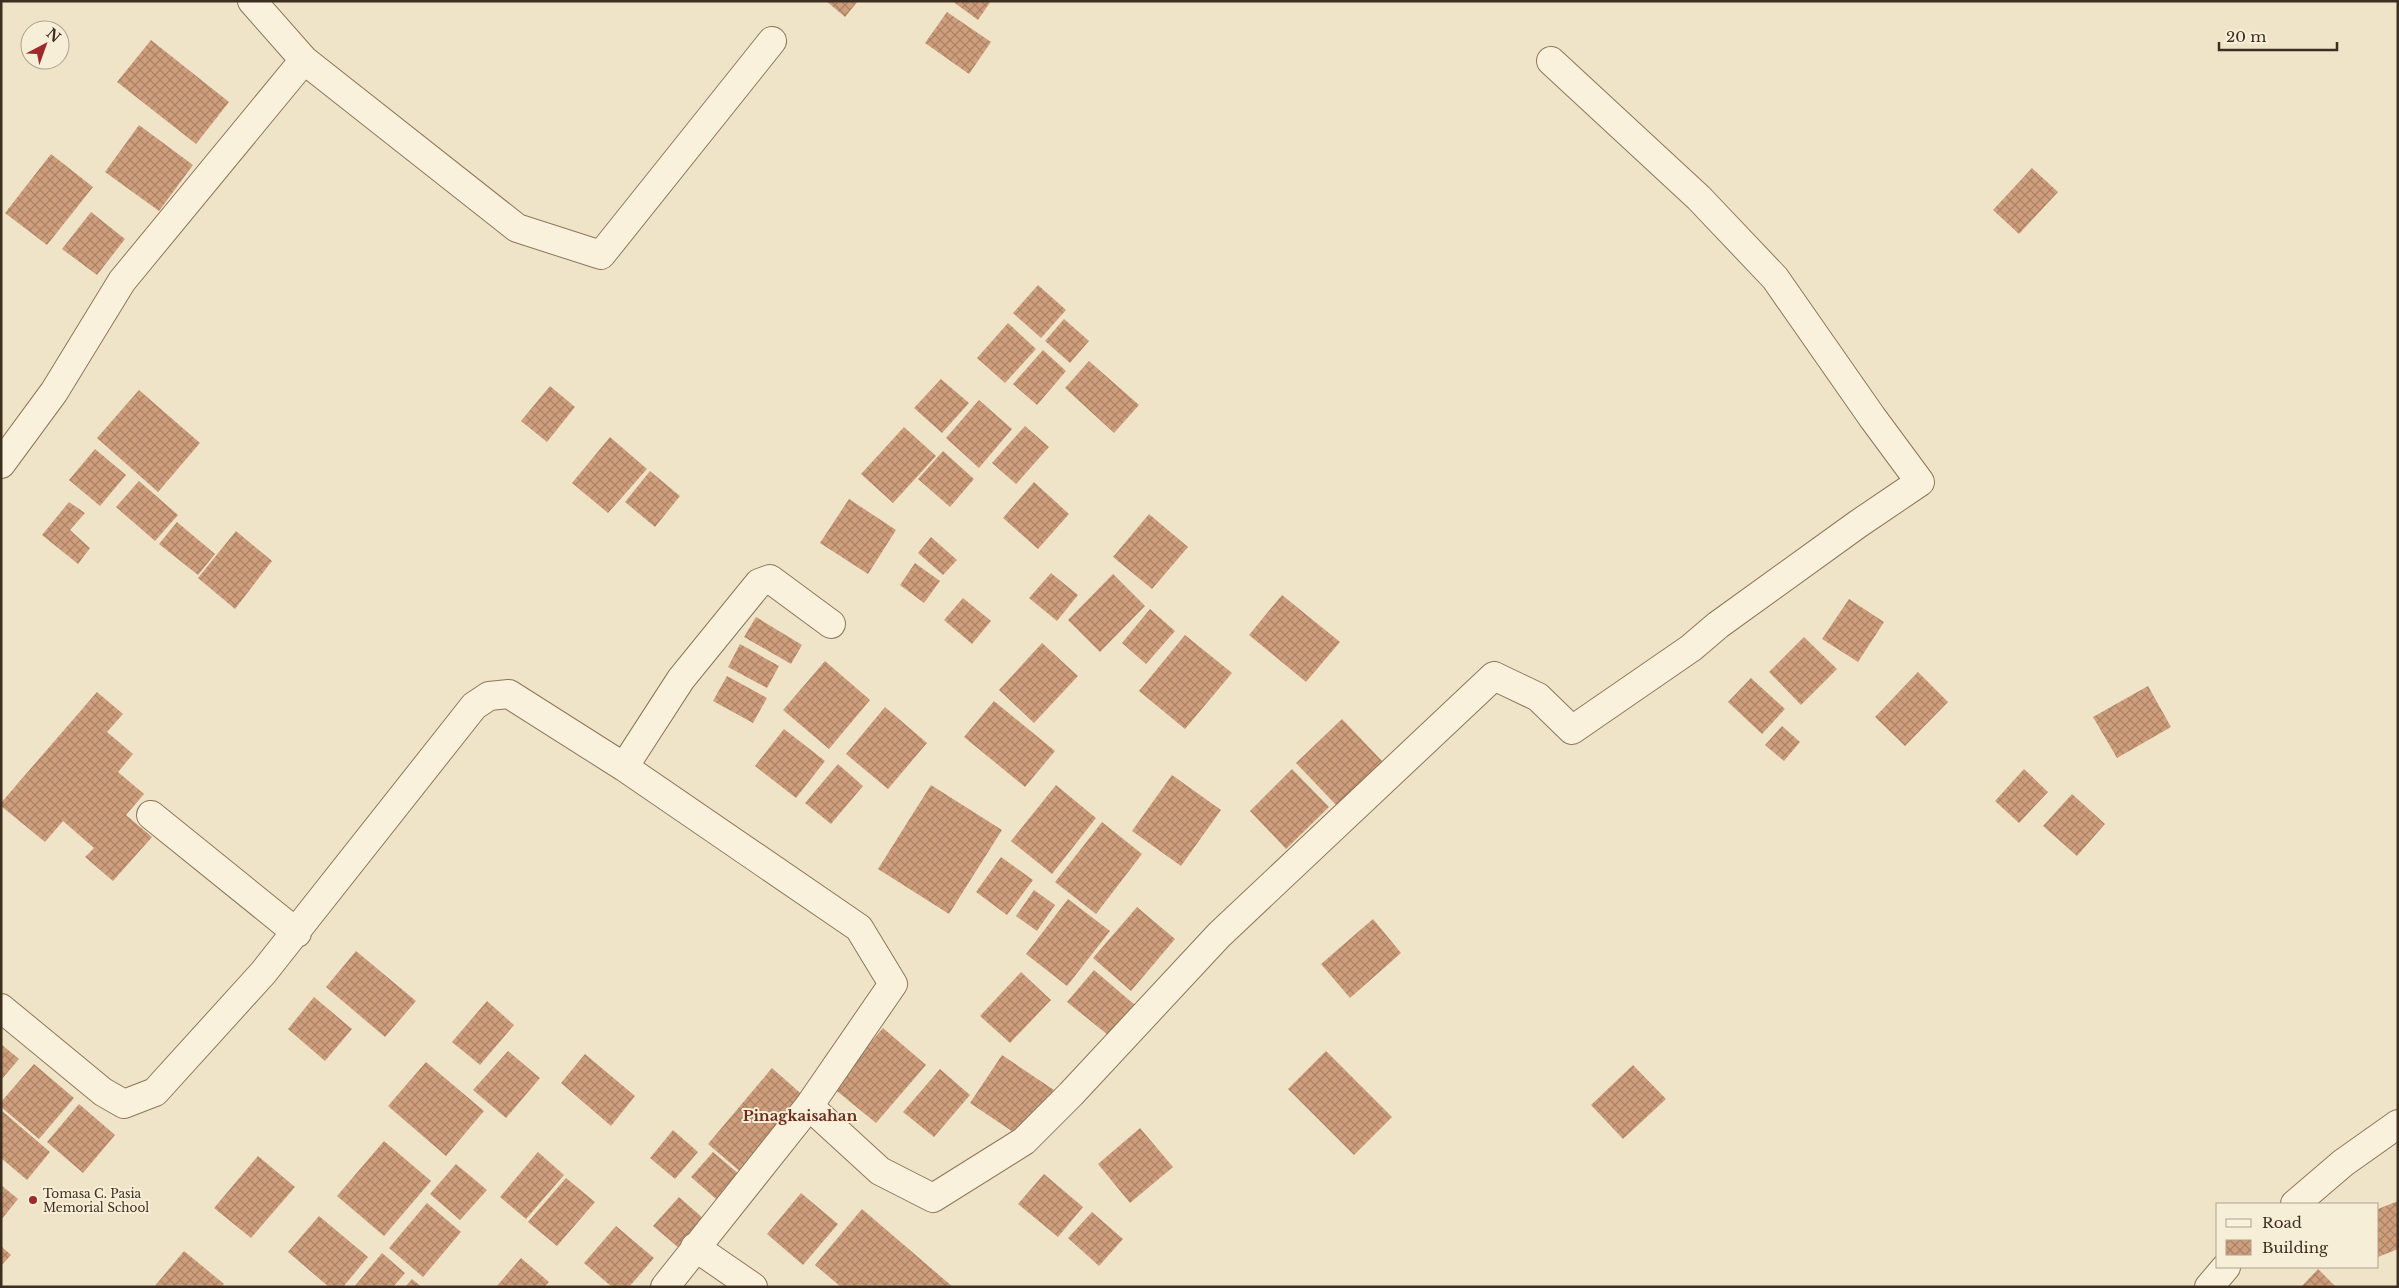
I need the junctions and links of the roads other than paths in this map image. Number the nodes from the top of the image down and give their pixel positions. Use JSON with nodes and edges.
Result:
{"nodes":[{"id":1,"x":252,"y":1,"type":"edge"},
{"id":2,"x":772,"y":41,"type":"dead end"},
{"id":3,"x":304,"y":60,"type":"junction"},
{"id":4,"x":1551,"y":61,"type":"dead end"},
{"id":5,"x":1,"y":464,"type":"edge"},
{"id":6,"x":831,"y":624,"type":"dead end"},
{"id":7,"x":624,"y":767,"type":"junction"},
{"id":8,"x":151,"y":815,"type":"dead end"},
{"id":9,"x":297,"y":933,"type":"junction"},
{"id":10,"x":1,"y":1008,"type":"edge"},
{"id":11,"x":809,"y":1106,"type":"junction"},
{"id":12,"x":2398,"y":1124,"type":"edge"},
{"id":13,"x":2296,"y":1203,"type":"edge"},
{"id":14,"x":695,"y":1247,"type":"junction"},
{"id":15,"x":2225,"y":1268,"type":"edge"},
{"id":16,"x":665,"y":1287,"type":"edge"},
{"id":17,"x":754,"y":1287,"type":"edge"},
{"id":18,"x":2209,"y":1287,"type":"edge"}],
"edges":[{"from":1,"to":3,"type":"street"},
{"from":2,"to":3,"type":"street"},
{"from":3,"to":5,"type":"street"},
{"from":4,"to":11,"type":"street"},
{"from":6,"to":7,"type":"street"},
{"from":7,"to":9,"type":"street"},
{"from":7,"to":11,"type":"street"},
{"from":8,"to":9,"type":"street"},
{"from":9,"to":10,"type":"street"},
{"from":11,"to":14,"type":"street"},
{"from":12,"to":13,"type":"street"},
{"from":14,"to":16,"type":"street"},
{"from":14,"to":17,"type":"street"},
{"from":15,"to":18,"type":"street"}]}
